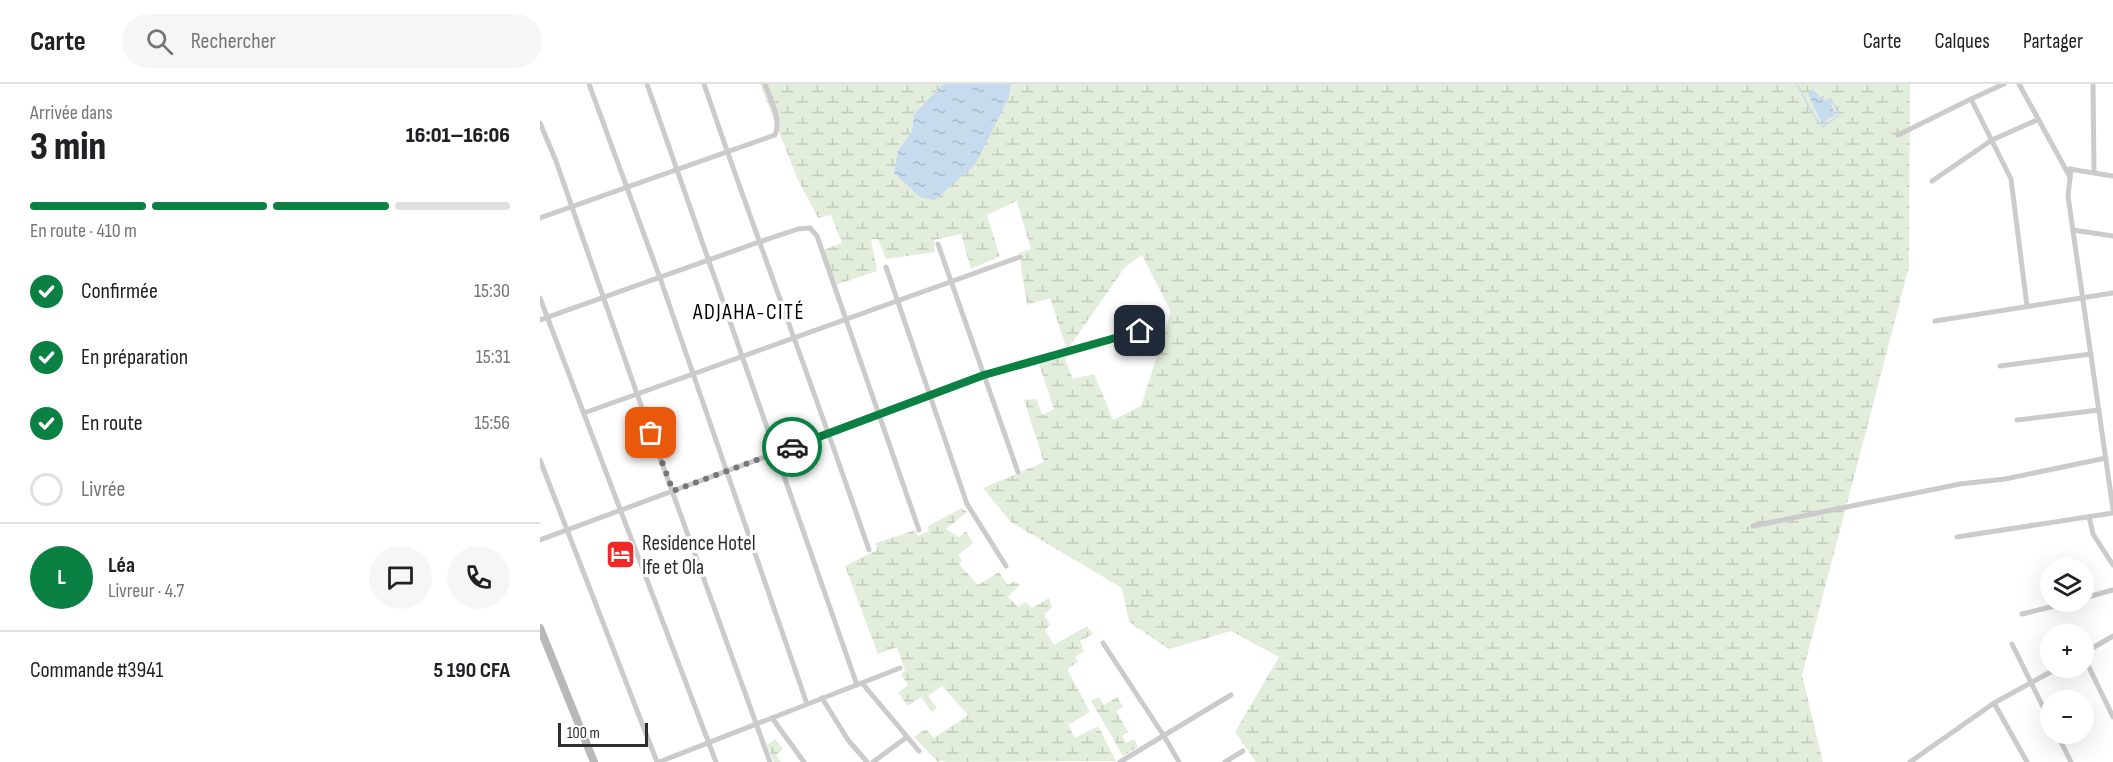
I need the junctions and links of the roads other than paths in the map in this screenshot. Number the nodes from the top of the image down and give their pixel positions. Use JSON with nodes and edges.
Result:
{"nodes":[{"id":1,"x":589,"y":84,"type":"edge"},
{"id":2,"x":647,"y":84,"type":"edge"},
{"id":3,"x":704,"y":84,"type":"edge"},
{"id":4,"x":765,"y":84,"type":"edge"},
{"id":5,"x":2004,"y":84,"type":"edge"},
{"id":6,"x":2019,"y":84,"type":"edge"},
{"id":7,"x":2093,"y":84,"type":"edge"},
{"id":8,"x":1971,"y":99,"type":"junction"},
{"id":9,"x":2037,"y":120,"type":"junction"},
{"id":10,"x":540,"y":123,"type":"edge"},
{"id":11,"x":1898,"y":135,"type":"dead end"},
{"id":12,"x":1992,"y":140,"type":"junction"},
{"id":13,"x":728,"y":153,"type":"junction"},
{"id":14,"x":2068,"y":168,"type":"junction"},
{"id":15,"x":677,"y":170,"type":"junction"},
{"id":16,"x":2094,"y":172,"type":"junction"},
{"id":17,"x":2113,"y":176,"type":"edge"},
{"id":18,"x":1932,"y":181,"type":"dead end"},
{"id":19,"x":627,"y":188,"type":"junction"},
{"id":20,"x":572,"y":208,"type":"junction"},
{"id":21,"x":540,"y":218,"type":"edge"},
{"id":22,"x":2073,"y":230,"type":"junction"},
{"id":23,"x":2113,"y":236,"type":"edge"},
{"id":24,"x":759,"y":242,"type":"junction"},
{"id":25,"x":938,"y":244,"type":"dead end"},
{"id":26,"x":1020,"y":257,"type":"dead end"},
{"id":27,"x":709,"y":260,"type":"junction"},
{"id":28,"x":886,"y":267,"type":"dead end"},
{"id":29,"x":660,"y":278,"type":"junction"},
{"id":30,"x":951,"y":282,"type":"junction"},
{"id":31,"x":2113,"y":292,"type":"edge"},
{"id":32,"x":540,"y":297,"type":"edge"},
{"id":33,"x":604,"y":297,"type":"junction"},
{"id":34,"x":2083,"y":297,"type":"junction"},
{"id":35,"x":898,"y":301,"type":"junction"},
{"id":36,"x":2027,"y":306,"type":"junction"},
{"id":37,"x":548,"y":318,"type":"junction"},
{"id":38,"x":845,"y":320,"type":"junction"},
{"id":39,"x":540,"y":321,"type":"edge"},
{"id":40,"x":1935,"y":321,"type":"dead end"},
{"id":41,"x":1140,"y":331,"type":"dead end"},
{"id":42,"x":796,"y":339,"type":"junction"},
{"id":43,"x":2091,"y":354,"type":"junction"},
{"id":44,"x":742,"y":357,"type":"junction"},
{"id":45,"x":2000,"y":366,"type":"dead end"},
{"id":46,"x":693,"y":374,"type":"junction"},
{"id":47,"x":984,"y":375,"type":"junction"},
{"id":48,"x":637,"y":394,"type":"junction"},
{"id":49,"x":930,"y":396,"type":"junction"},
{"id":50,"x":2099,"y":410,"type":"junction"},
{"id":51,"x":584,"y":413,"type":"junction"},
{"id":52,"x":878,"y":415,"type":"junction"},
{"id":53,"x":2017,"y":420,"type":"dead end"},
{"id":54,"x":830,"y":433,"type":"junction"},
{"id":55,"x":776,"y":453,"type":"junction"},
{"id":56,"x":2106,"y":458,"type":"junction"},
{"id":57,"x":540,"y":460,"type":"edge"},
{"id":58,"x":725,"y":472,"type":"junction"},
{"id":59,"x":1018,"y":472,"type":"dead end"},
{"id":60,"x":2111,"y":476,"type":"edge"},
{"id":61,"x":673,"y":491,"type":"junction"},
{"id":62,"x":621,"y":510,"type":"junction"},
{"id":63,"x":2113,"y":511,"type":"edge"},
{"id":64,"x":2090,"y":517,"type":"junction"},
{"id":65,"x":1753,"y":526,"type":"dead end"},
{"id":66,"x":919,"y":530,"type":"dead end"},
{"id":67,"x":567,"y":531,"type":"junction"},
{"id":68,"x":1957,"y":537,"type":"dead end"},
{"id":69,"x":540,"y":540,"type":"edge"},
{"id":70,"x":869,"y":550,"type":"dead end"},
{"id":71,"x":2113,"y":565,"type":"edge"},
{"id":72,"x":1006,"y":566,"type":"dead end"},
{"id":73,"x":2113,"y":590,"type":"edge"},
{"id":74,"x":2094,"y":595,"type":"edge"},
{"id":75,"x":2040,"y":610,"type":"edge"},
{"id":76,"x":2022,"y":614,"type":"dead end"},
{"id":77,"x":540,"y":628,"type":"edge"},
{"id":78,"x":2113,"y":636,"type":"edge"},
{"id":79,"x":1103,"y":643,"type":"dead end"},
{"id":80,"x":2012,"y":644,"type":"dead end"},
{"id":81,"x":2094,"y":648,"type":"edge"},
{"id":82,"x":900,"y":668,"type":"dead end"},
{"id":83,"x":2094,"y":676,"type":"edge"},
{"id":84,"x":2040,"y":677,"type":"edge"},
{"id":85,"x":2031,"y":682,"type":"junction"},
{"id":86,"x":860,"y":684,"type":"junction"},
{"id":87,"x":1231,"y":695,"type":"dead end"},
{"id":88,"x":822,"y":698,"type":"junction"},
{"id":89,"x":2040,"y":700,"type":"edge"},
{"id":90,"x":1994,"y":703,"type":"junction"},
{"id":91,"x":807,"y":704,"type":"junction"},
{"id":92,"x":2113,"y":717,"type":"edge"},
{"id":93,"x":772,"y":718,"type":"junction"},
{"id":94,"x":756,"y":724,"type":"junction"},
{"id":95,"x":1164,"y":736,"type":"junction"},
{"id":96,"x":907,"y":737,"type":"junction"},
{"id":97,"x":709,"y":742,"type":"junction"},
{"id":98,"x":2062,"y":744,"type":"edge"},
{"id":99,"x":919,"y":751,"type":"dead end"},
{"id":100,"x":1243,"y":751,"type":"dead end"},
{"id":101,"x":594,"y":762,"type":"edge"},
{"id":102,"x":658,"y":762,"type":"edge"},
{"id":103,"x":716,"y":762,"type":"edge"},
{"id":104,"x":770,"y":762,"type":"edge"},
{"id":105,"x":804,"y":762,"type":"edge"},
{"id":106,"x":867,"y":762,"type":"edge"},
{"id":107,"x":873,"y":762,"type":"edge"},
{"id":108,"x":1120,"y":762,"type":"edge"},
{"id":109,"x":1179,"y":762,"type":"edge"},
{"id":110,"x":1225,"y":762,"type":"edge"},
{"id":111,"x":1910,"y":762,"type":"edge"},
{"id":112,"x":2027,"y":762,"type":"edge"},
{"id":113,"x":2071,"y":762,"type":"edge"}],
"edges":[{"from":1,"to":19,"type":"street"},
{"from":2,"to":15,"type":"street"},
{"from":3,"to":13,"type":"street"},
{"from":4,"to":13,"type":"street"},
{"from":5,"to":8,"type":"street"},
{"from":6,"to":9,"type":"street"},
{"from":7,"to":16,"type":"street"},
{"from":8,"to":11,"type":"street"},
{"from":8,"to":12,"type":"street"},
{"from":9,"to":12,"type":"street"},
{"from":9,"to":14,"type":"street"},
{"from":10,"to":20,"type":"street"},
{"from":12,"to":18,"type":"street"},
{"from":12,"to":36,"type":"street"},
{"from":13,"to":15,"type":"street"},
{"from":13,"to":24,"type":"street"},
{"from":14,"to":16,"type":"street"},
{"from":14,"to":22,"type":"street"},
{"from":15,"to":19,"type":"street"},
{"from":15,"to":27,"type":"street"},
{"from":16,"to":17,"type":"street"},
{"from":19,"to":20,"type":"street"},
{"from":19,"to":29,"type":"street"},
{"from":20,"to":21,"type":"street"},
{"from":20,"to":33,"type":"street"},
{"from":22,"to":23,"type":"street"},
{"from":22,"to":34,"type":"street"},
{"from":24,"to":27,"type":"street"},
{"from":24,"to":38,"type":"street"},
{"from":24,"to":42,"type":"street"},
{"from":25,"to":30,"type":"street"},
{"from":26,"to":30,"type":"street"},
{"from":27,"to":29,"type":"street"},
{"from":27,"to":44,"type":"street"},
{"from":28,"to":35,"type":"street"},
{"from":29,"to":33,"type":"street"},
{"from":29,"to":46,"type":"street"},
{"from":30,"to":35,"type":"street"},
{"from":30,"to":47,"type":"street"},
{"from":31,"to":34,"type":"street"},
{"from":32,"to":37,"type":"street"},
{"from":33,"to":37,"type":"street"},
{"from":33,"to":48,"type":"street"},
{"from":34,"to":36,"type":"street"},
{"from":34,"to":43,"type":"street"},
{"from":35,"to":38,"type":"street"},
{"from":35,"to":49,"type":"street"},
{"from":36,"to":40,"type":"street"},
{"from":37,"to":39,"type":"street"},
{"from":37,"to":51,"type":"street"},
{"from":38,"to":42,"type":"street"},
{"from":38,"to":52,"type":"street"},
{"from":41,"to":47,"type":"street"},
{"from":42,"to":44,"type":"street"},
{"from":42,"to":54,"type":"street"},
{"from":43,"to":45,"type":"street"},
{"from":43,"to":50,"type":"street"},
{"from":44,"to":46,"type":"street"},
{"from":44,"to":55,"type":"street"},
{"from":46,"to":48,"type":"street"},
{"from":46,"to":58,"type":"street"},
{"from":47,"to":49,"type":"street"},
{"from":47,"to":59,"type":"street"},
{"from":48,"to":51,"type":"street"},
{"from":48,"to":61,"type":"street"},
{"from":49,"to":52,"type":"street"},
{"from":49,"to":72,"type":"street"},
{"from":50,"to":53,"type":"street"},
{"from":50,"to":56,"type":"street"},
{"from":51,"to":62,"type":"street"},
{"from":52,"to":54,"type":"street"},
{"from":52,"to":66,"type":"street"},
{"from":54,"to":55,"type":"street"},
{"from":54,"to":70,"type":"street"},
{"from":55,"to":58,"type":"street"},
{"from":55,"to":86,"type":"street"},
{"from":56,"to":60,"type":"street"},
{"from":56,"to":65,"type":"street"},
{"from":57,"to":67,"type":"street"},
{"from":58,"to":61,"type":"street"},
{"from":58,"to":91,"type":"street"},
{"from":60,"to":63,"type":"street"},
{"from":61,"to":62,"type":"street"},
{"from":61,"to":94,"type":"street"},
{"from":62,"to":67,"type":"street"},
{"from":62,"to":97,"type":"street"},
{"from":63,"to":64,"type":"street"},
{"from":64,"to":68,"type":"street"},
{"from":64,"to":71,"type":"street"},
{"from":67,"to":69,"type":"street"},
{"from":67,"to":102,"type":"street"},
{"from":73,"to":74,"type":"street"},
{"from":75,"to":76,"type":"street"},
{"from":77,"to":101,"type":"main road"},
{"from":78,"to":81,"type":"street"},
{"from":79,"to":95,"type":"street"},
{"from":80,"to":85,"type":"street"},
{"from":82,"to":86,"type":"street"},
{"from":83,"to":92,"type":"street"},
{"from":84,"to":85,"type":"street"},
{"from":85,"to":89,"type":"street"},
{"from":85,"to":90,"type":"street"},
{"from":86,"to":88,"type":"street"},
{"from":86,"to":96,"type":"street"},
{"from":87,"to":95,"type":"street"},
{"from":88,"to":91,"type":"street"},
{"from":88,"to":106,"type":"street"},
{"from":90,"to":111,"type":"street"},
{"from":90,"to":112,"type":"street"},
{"from":91,"to":93,"type":"street"},
{"from":93,"to":94,"type":"street"},
{"from":93,"to":105,"type":"street"},
{"from":94,"to":97,"type":"street"},
{"from":94,"to":104,"type":"street"},
{"from":95,"to":108,"type":"street"},
{"from":95,"to":109,"type":"street"},
{"from":96,"to":99,"type":"street"},
{"from":96,"to":107,"type":"street"},
{"from":97,"to":102,"type":"street"},
{"from":97,"to":103,"type":"street"},
{"from":98,"to":113,"type":"street"},
{"from":100,"to":110,"type":"street"}]}
